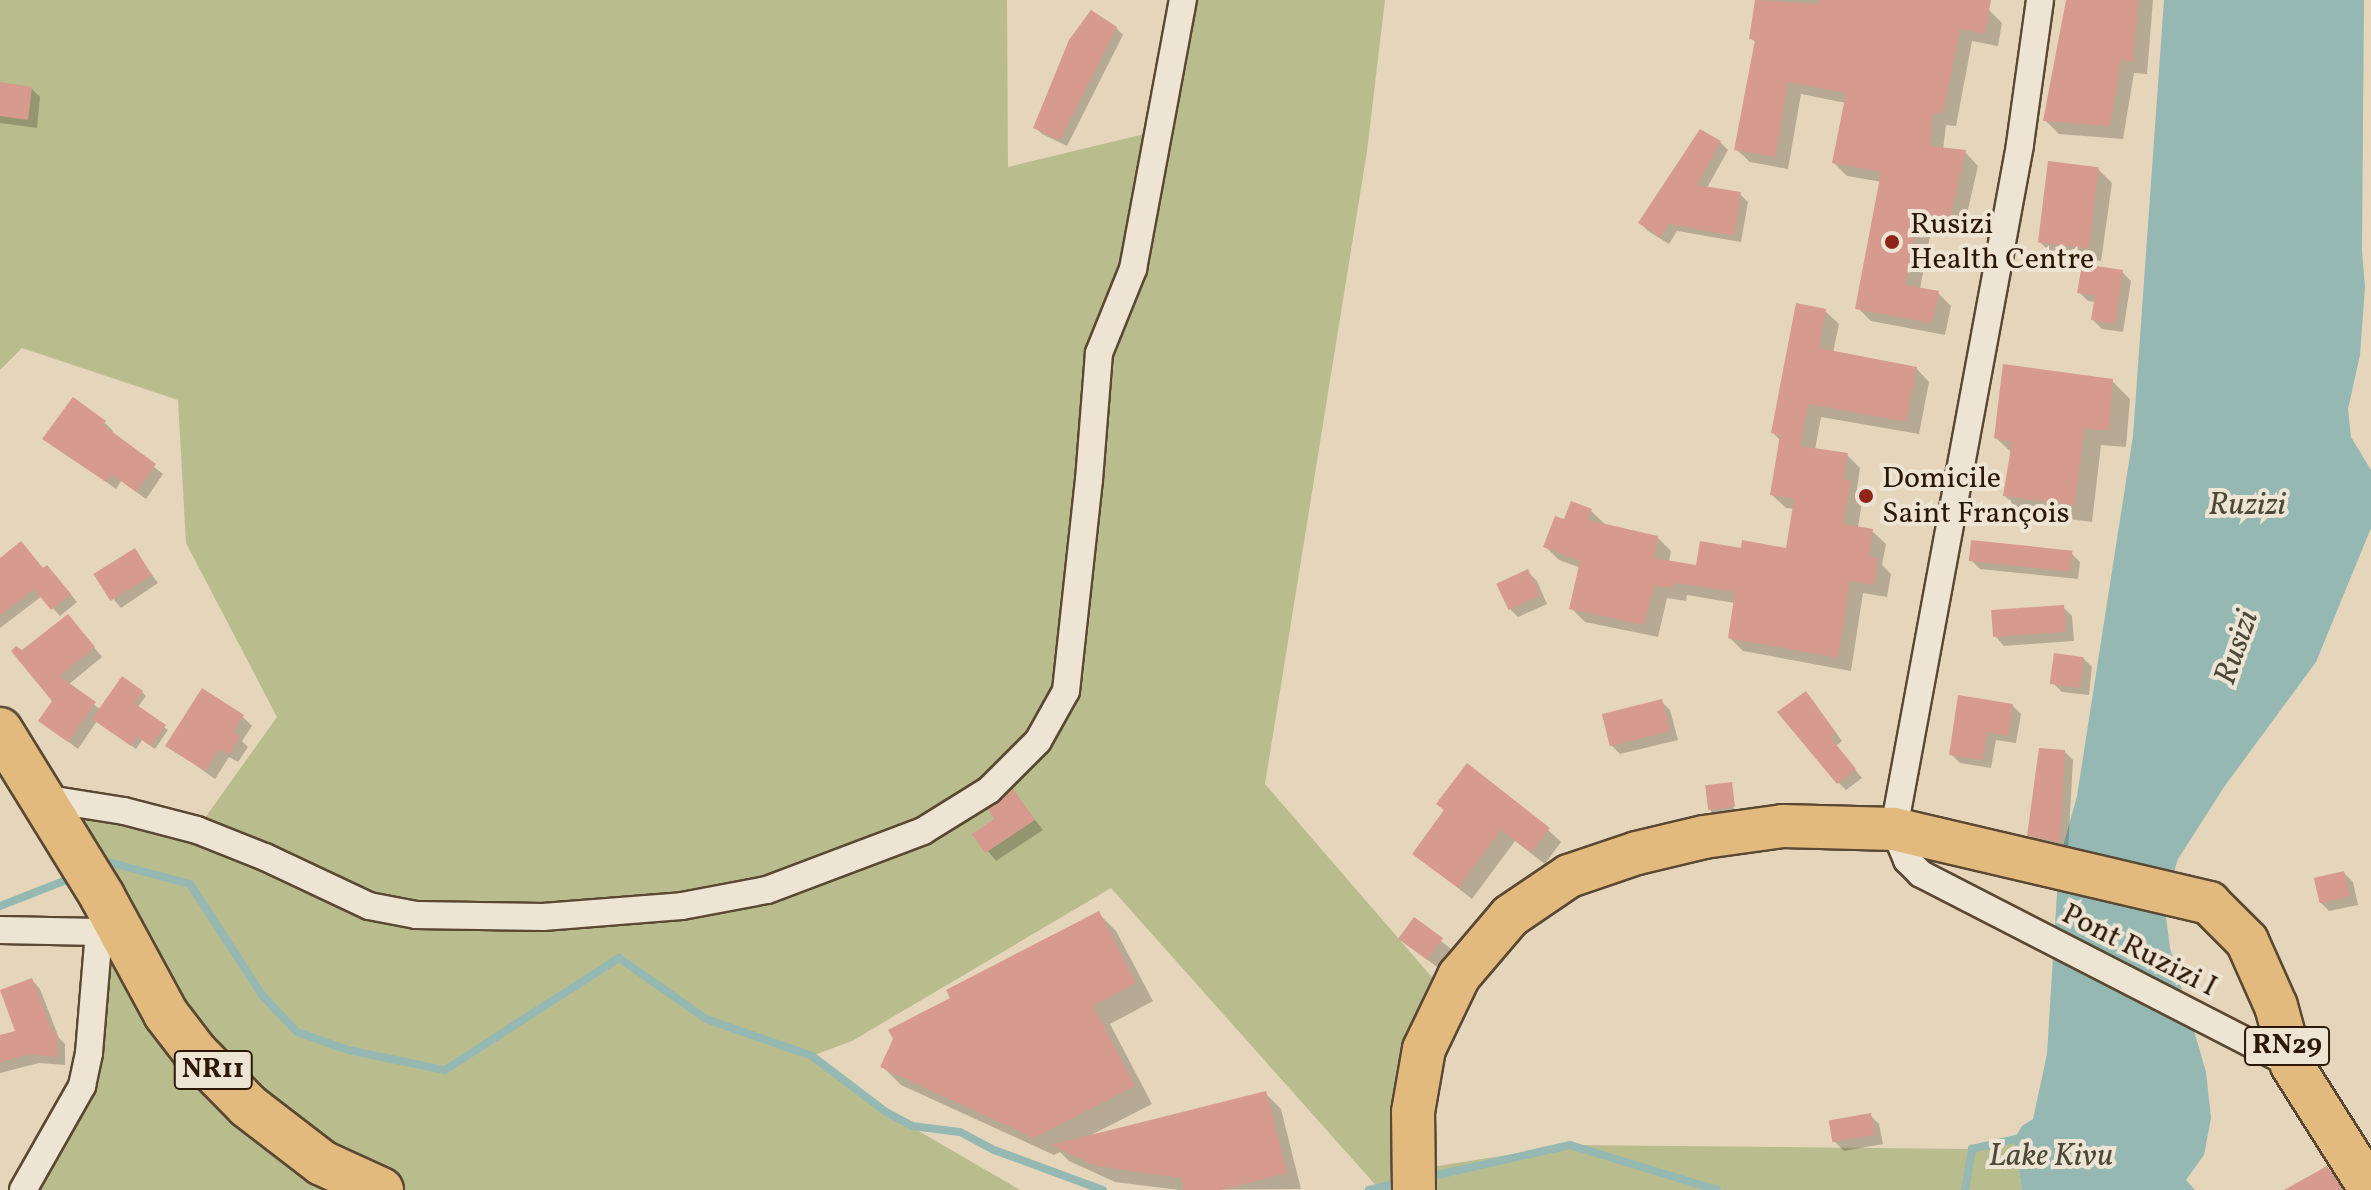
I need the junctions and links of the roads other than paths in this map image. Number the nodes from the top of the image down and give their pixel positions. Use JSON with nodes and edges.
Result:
{"nodes":[{"id":1,"x":1183,"y":0,"type":"edge"},
{"id":2,"x":2040,"y":0,"type":"edge"},
{"id":3,"x":0,"y":730,"type":"edge"},
{"id":4,"x":42,"y":798,"type":"junction"},
{"id":5,"x":1894,"y":829,"type":"junction"},
{"id":6,"x":107,"y":918,"type":"junction"},
{"id":7,"x":0,"y":930,"type":"edge"},
{"id":8,"x":2292,"y":1065,"type":"junction"},
{"id":9,"x":1413,"y":1180,"type":"edge"},
{"id":10,"x":23,"y":1190,"type":"edge"},
{"id":11,"x":381,"y":1190,"type":"edge"},
{"id":12,"x":2371,"y":1190,"type":"edge"}],
"edges":[{"from":1,"to":4,"type":"street"},
{"from":2,"to":5,"type":"street"},
{"from":3,"to":4,"type":"highway","number":"NR11"},
{"from":4,"to":6,"type":"highway","number":"NR11"},
{"from":5,"to":8,"type":"street","name":"Pont Ruzizi I"},
{"from":5,"to":8,"type":"main road","number":"RN29"},
{"from":5,"to":9,"type":"main road"},
{"from":6,"to":7,"type":"street"},
{"from":6,"to":10,"type":"street"},
{"from":6,"to":11,"type":"highway","number":"NR11"},
{"from":8,"to":12,"type":"main road","number":"RN29"}]}
